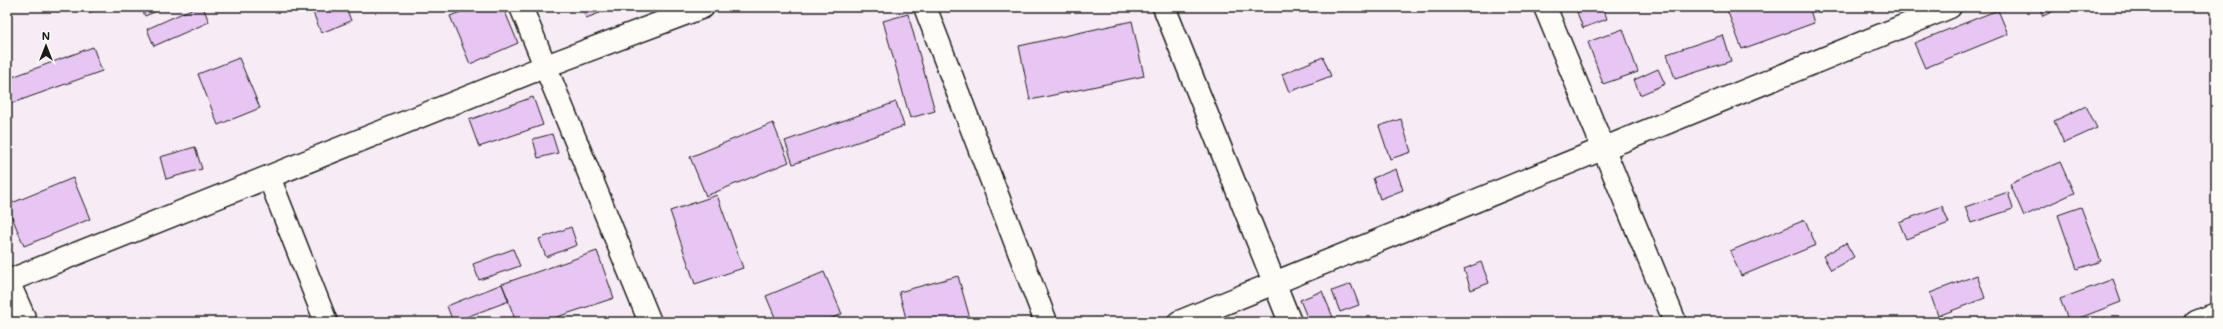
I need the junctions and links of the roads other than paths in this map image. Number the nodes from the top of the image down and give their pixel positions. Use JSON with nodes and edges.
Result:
{"nodes":[{"id":1,"x":521,"y":7,"type":"edge"},
{"id":2,"x":703,"y":7,"type":"edge"},
{"id":3,"x":925,"y":7,"type":"edge"},
{"id":4,"x":1164,"y":7,"type":"edge"},
{"id":5,"x":1545,"y":7,"type":"edge"},
{"id":6,"x":1950,"y":7,"type":"edge"},
{"id":7,"x":546,"y":66,"type":"junction"},
{"id":8,"x":1603,"y":149,"type":"junction"},
{"id":9,"x":269,"y":177,"type":"junction"},
{"id":10,"x":8,"y":280,"type":"edge"},
{"id":11,"x":1275,"y":283,"type":"junction"},
{"id":12,"x":2216,"y":314,"type":"edge"},
{"id":13,"x":26,"y":322,"type":"edge"},
{"id":14,"x":326,"y":322,"type":"edge"},
{"id":15,"x":650,"y":322,"type":"edge"},
{"id":16,"x":1046,"y":322,"type":"edge"},
{"id":17,"x":1178,"y":322,"type":"edge"},
{"id":18,"x":1290,"y":322,"type":"edge"},
{"id":19,"x":1675,"y":322,"type":"edge"},
{"id":20,"x":2196,"y":322,"type":"edge"}],
"edges":[{"from":1,"to":7,"type":"street"},
{"from":2,"to":7,"type":"street"},
{"from":3,"to":16,"type":"street"},
{"from":4,"to":11,"type":"street"},
{"from":5,"to":8,"type":"street"},
{"from":6,"to":8,"type":"street"},
{"from":7,"to":9,"type":"street"},
{"from":7,"to":15,"type":"street"},
{"from":8,"to":11,"type":"street"},
{"from":8,"to":19,"type":"street"},
{"from":9,"to":10,"type":"street"},
{"from":9,"to":14,"type":"street"},
{"from":10,"to":13,"type":"street"},
{"from":11,"to":17,"type":"street"},
{"from":11,"to":18,"type":"street"},
{"from":12,"to":20,"type":"street"}]}
